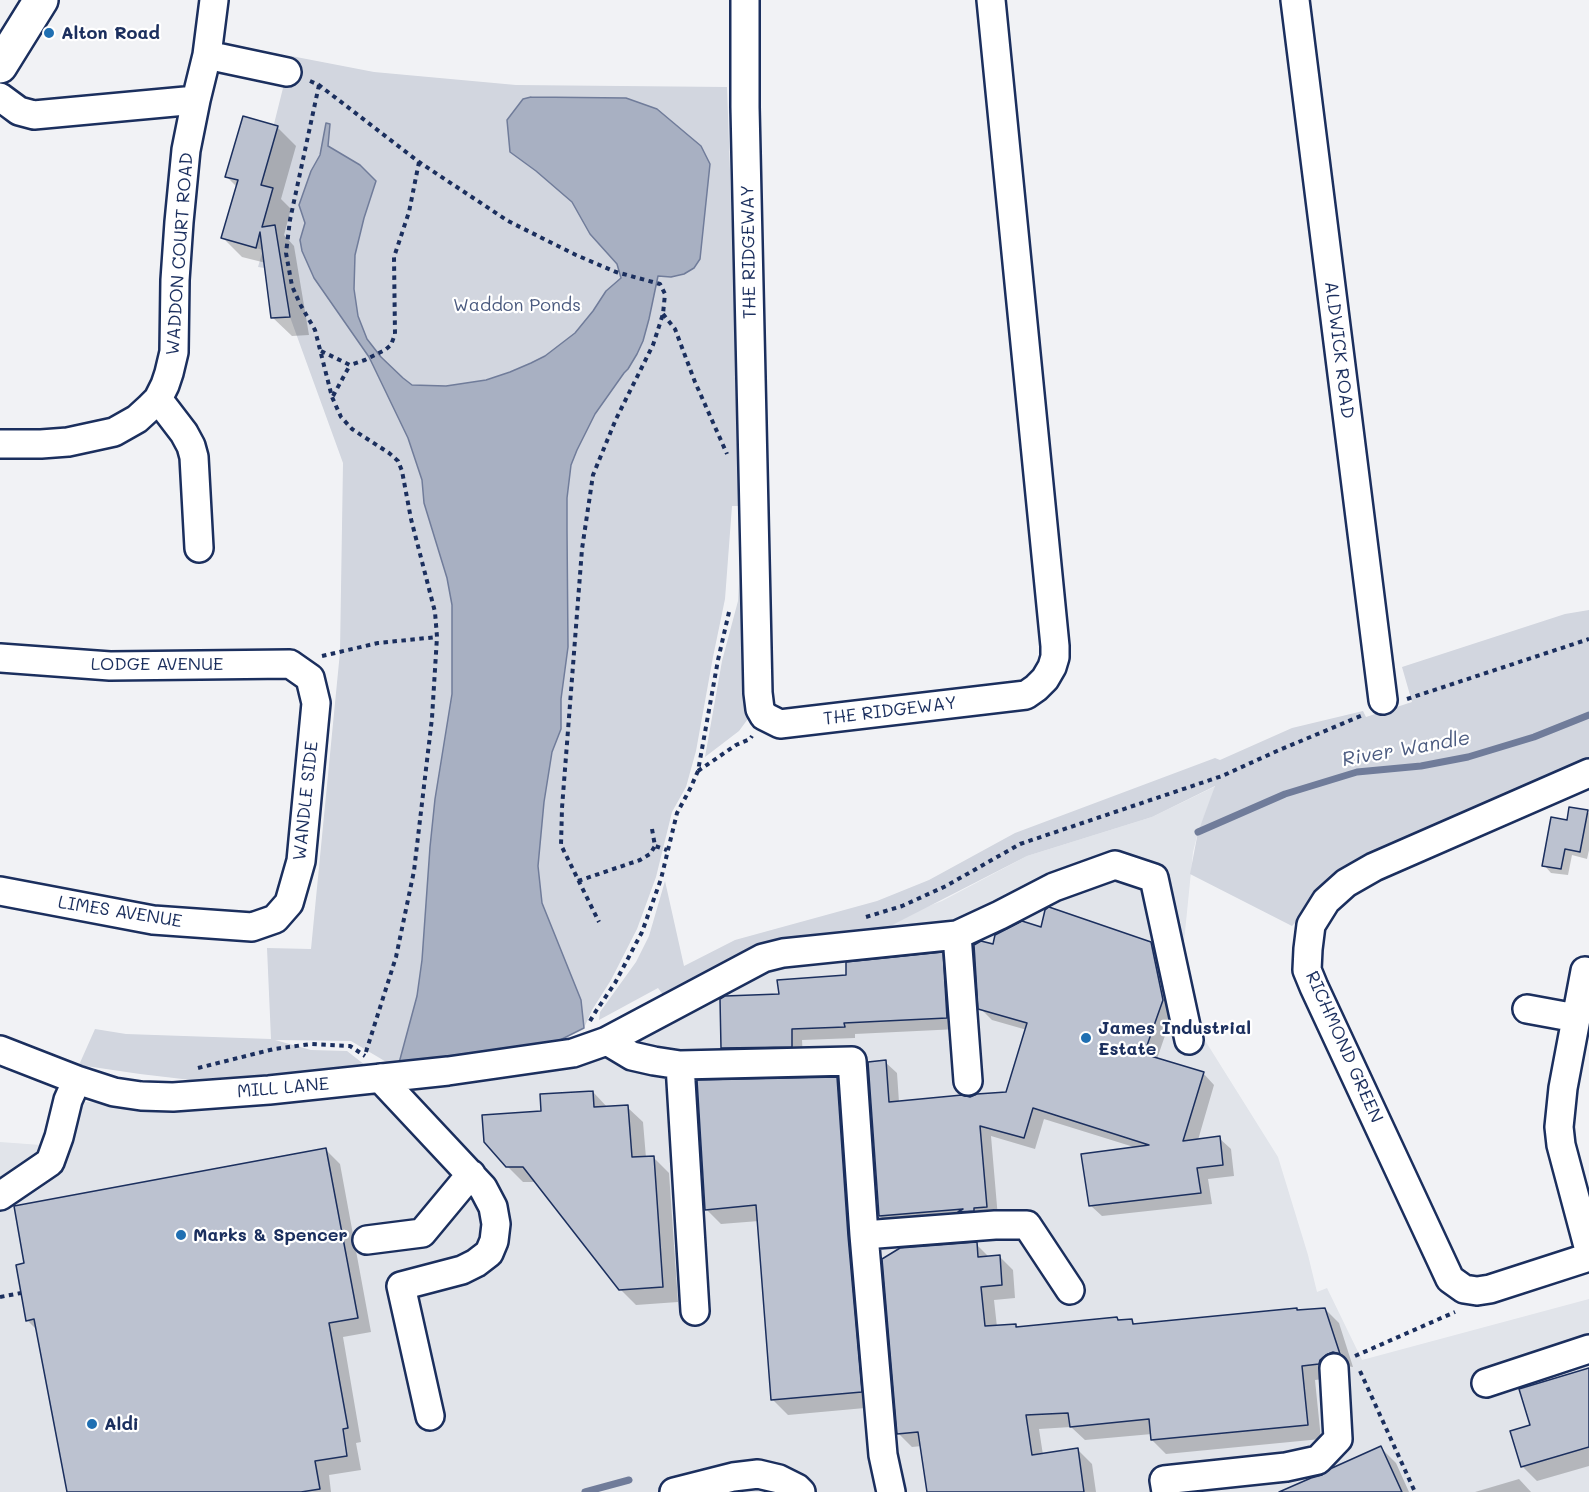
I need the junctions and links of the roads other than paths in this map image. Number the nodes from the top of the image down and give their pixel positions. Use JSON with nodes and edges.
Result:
{"nodes":[{"id":1,"x":41,"y":0,"type":"edge"},
{"id":2,"x":214,"y":0,"type":"edge"},
{"id":3,"x":746,"y":0,"type":"edge"},
{"id":4,"x":991,"y":0,"type":"edge"},
{"id":5,"x":1294,"y":0,"type":"edge"},
{"id":6,"x":207,"y":55,"type":"junction"},
{"id":7,"x":0,"y":66,"type":"edge"},
{"id":8,"x":287,"y":72,"type":"road end"},
{"id":9,"x":0,"y":97,"type":"edge"},
{"id":10,"x":196,"y":100,"type":"junction"},
{"id":11,"x":158,"y":399,"type":"junction"},
{"id":12,"x":0,"y":444,"type":"edge"},
{"id":13,"x":199,"y":548,"type":"dead end"},
{"id":14,"x":0,"y":658,"type":"edge"},
{"id":15,"x":310,"y":678,"type":"joint"},
{"id":16,"x":1384,"y":705,"type":"road end"},
{"id":17,"x":1589,"y":773,"type":"edge"},
{"id":18,"x":0,"y":891,"type":"edge"},
{"id":19,"x":275,"y":919,"type":"joint"},
{"id":20,"x":957,"y":935,"type":"junction"},
{"id":21,"x":1585,"y":971,"type":"dead end"},
{"id":22,"x":1527,"y":1009,"type":"dead end"},
{"id":23,"x":1576,"y":1018,"type":"junction"},
{"id":24,"x":598,"y":1036,"type":"junction"},
{"id":25,"x":1189,"y":1040,"type":"dead end"},
{"id":26,"x":0,"y":1050,"type":"edge"},
{"id":27,"x":680,"y":1065,"type":"junction"},
{"id":28,"x":380,"y":1078,"type":"junction"},
{"id":29,"x":77,"y":1080,"type":"junction"},
{"id":30,"x":968,"y":1082,"type":"dead end"},
{"id":31,"x":471,"y":1174,"type":"junction"},
{"id":32,"x":0,"y":1196,"type":"edge"},
{"id":33,"x":864,"y":1235,"type":"junction"},
{"id":34,"x":367,"y":1240,"type":"dead end"},
{"id":35,"x":1589,"y":1250,"type":"edge"},
{"id":36,"x":1589,"y":1257,"type":"edge"},
{"id":37,"x":1070,"y":1290,"type":"dead end"},
{"id":38,"x":695,"y":1311,"type":"dead end"},
{"id":39,"x":1589,"y":1349,"type":"edge"},
{"id":40,"x":1349,"y":1364,"type":"road end"},
{"id":41,"x":1486,"y":1383,"type":"dead end"},
{"id":42,"x":430,"y":1416,"type":"dead end"},
{"id":43,"x":674,"y":1492,"type":"edge"},
{"id":44,"x":801,"y":1492,"type":"edge"},
{"id":45,"x":891,"y":1492,"type":"edge"},
{"id":46,"x":1166,"y":1492,"type":"edge"}],
"edges":[{"from":1,"to":7,"type":"highway"},
{"from":2,"to":6,"type":"street","name":"WADDON COURT ROAD"},
{"from":3,"to":4,"type":"street","name":"THE RIDGEWAY"},
{"from":5,"to":16,"type":"street","name":"ALDWICK ROAD"},
{"from":6,"to":8,"type":"street"},
{"from":6,"to":10,"type":"street","name":"WADDON COURT ROAD"},
{"from":9,"to":10,"type":"street"},
{"from":10,"to":11,"type":"street","name":"WADDON COURT ROAD"},
{"from":11,"to":12,"type":"street","name":"WADDON COURT ROAD"},
{"from":11,"to":13,"type":"street"},
{"from":14,"to":15,"type":"street","name":"LODGE AVENUE"},
{"from":15,"to":19,"type":"street","name":"WANDLE SIDE"},
{"from":17,"to":36,"type":"street","name":"RICHMOND GREEN"},
{"from":18,"to":19,"type":"street","name":"LIMES AVENUE"},
{"from":20,"to":24,"type":"street","name":"MILL LANE"},
{"from":20,"to":25,"type":"street","name":"MILL LANE"},
{"from":20,"to":30,"type":"street"},
{"from":21,"to":23,"type":"street"},
{"from":22,"to":23,"type":"street"},
{"from":23,"to":35,"type":"street"},
{"from":24,"to":27,"type":"street"},
{"from":24,"to":28,"type":"street","name":"MILL LANE"},
{"from":26,"to":29,"type":"street","name":"MILL LANE"},
{"from":27,"to":33,"type":"street"},
{"from":27,"to":38,"type":"street"},
{"from":28,"to":29,"type":"street","name":"MILL LANE"},
{"from":28,"to":31,"type":"street"},
{"from":29,"to":32,"type":"street"},
{"from":31,"to":34,"type":"street"},
{"from":31,"to":42,"type":"street"},
{"from":33,"to":37,"type":"street"},
{"from":33,"to":45,"type":"street"},
{"from":39,"to":41,"type":"street"},
{"from":40,"to":46,"type":"street"},
{"from":43,"to":44,"type":"street"}]}
